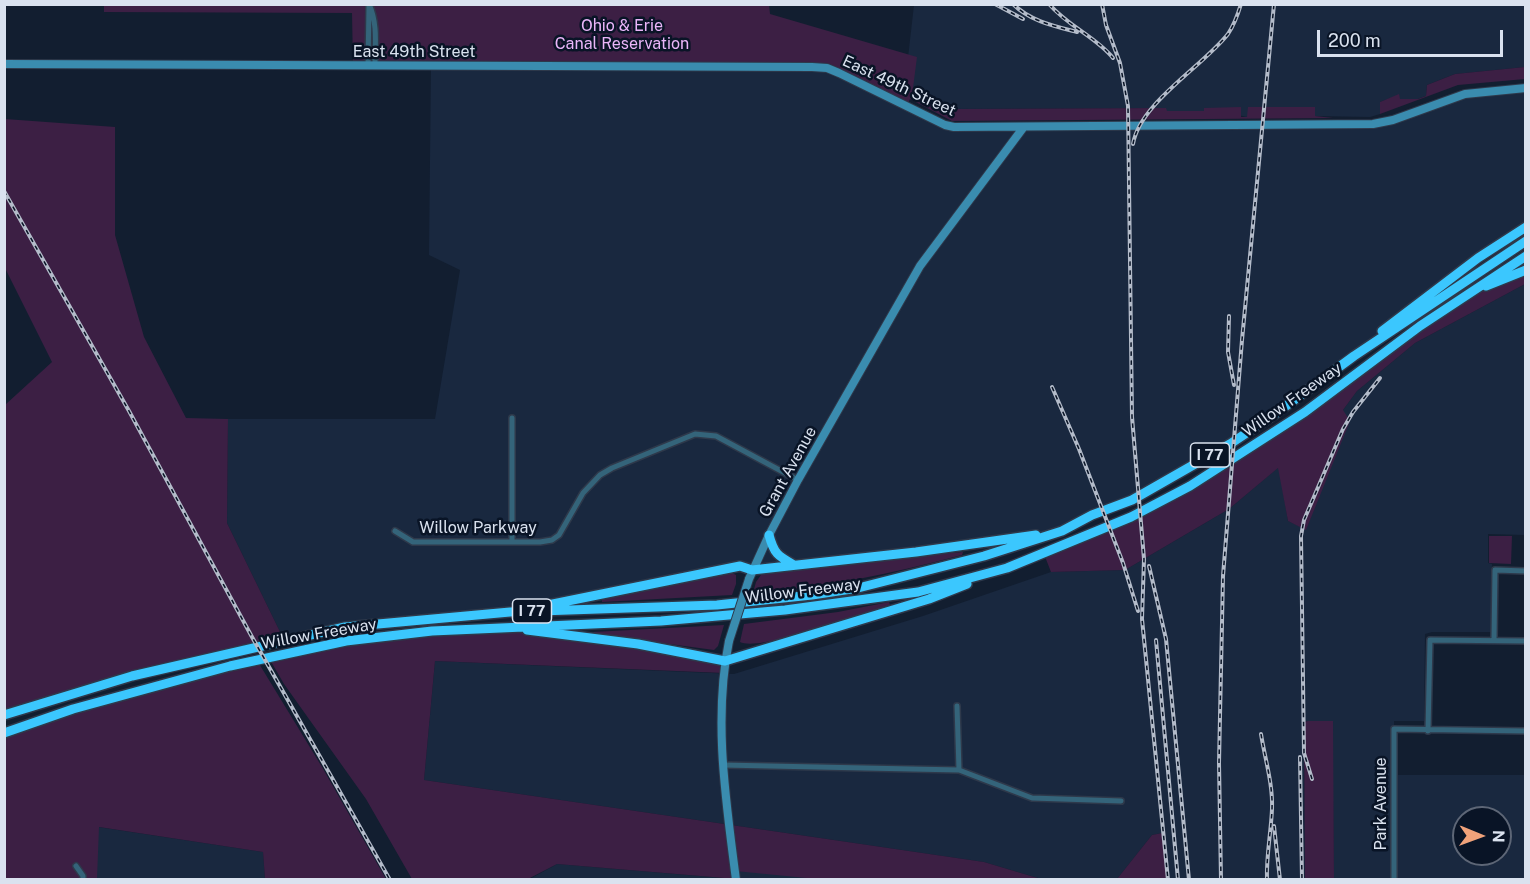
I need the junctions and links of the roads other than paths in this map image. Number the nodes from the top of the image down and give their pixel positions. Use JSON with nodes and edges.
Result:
{"nodes":[{"id":1,"x":369,"y":4,"type":"edge"},
{"id":2,"x":4,"y":64,"type":"edge"},
{"id":3,"x":372,"y":65,"type":"junction"},
{"id":4,"x":1526,"y":88,"type":"edge"},
{"id":5,"x":1023,"y":128,"type":"junction"},
{"id":6,"x":1526,"y":227,"type":"edge"},
{"id":7,"x":1526,"y":241,"type":"edge"},
{"id":8,"x":1526,"y":256,"type":"edge"},
{"id":9,"x":1526,"y":270,"type":"edge"},
{"id":10,"x":1467,"y":294,"type":"junction"},
{"id":11,"x":1354,"y":356,"type":"junction"},
{"id":12,"x":512,"y":418,"type":"dead end"},
{"id":13,"x":798,"y":480,"type":"junction"},
{"id":14,"x":395,"y":531,"type":"dead end"},
{"id":15,"x":1062,"y":531,"type":"junction"},
{"id":16,"x":769,"y":535,"type":"junction"},
{"id":17,"x":512,"y":541,"type":"junction"},
{"id":18,"x":794,"y":565,"type":"junction"},
{"id":19,"x":1006,"y":568,"type":"junction"},
{"id":20,"x":1526,"y":571,"type":"edge"},
{"id":21,"x":750,"y":575,"type":"junction"},
{"id":22,"x":510,"y":612,"type":"junction"},
{"id":23,"x":501,"y":627,"type":"junction"},
{"id":24,"x":1494,"y":640,"type":"junction"},
{"id":25,"x":1526,"y":641,"type":"edge"},
{"id":26,"x":725,"y":661,"type":"junction"},
{"id":27,"x":957,"y":706,"type":"dead end"},
{"id":28,"x":4,"y":715,"type":"edge"},
{"id":29,"x":1428,"y":731,"type":"junction"},
{"id":30,"x":1526,"y":731,"type":"edge"},
{"id":31,"x":4,"y":733,"type":"edge"},
{"id":32,"x":723,"y":765,"type":"junction"},
{"id":33,"x":959,"y":770,"type":"junction"},
{"id":34,"x":1121,"y":801,"type":"dead end"},
{"id":35,"x":76,"y":866,"type":"dead end"},
{"id":36,"x":83,"y":879,"type":"edge"},
{"id":37,"x":736,"y":879,"type":"edge"},
{"id":38,"x":1394,"y":879,"type":"edge"}],
"edges":[{"from":1,"to":3,"type":"street"},
{"from":2,"to":3,"type":"street","name":"East 49th Street"},
{"from":3,"to":5,"type":"street","name":"East 49th Street"},
{"from":4,"to":5,"type":"street","name":"East 49th Street"},
{"from":5,"to":13,"type":"street","name":"Grant Avenue"},
{"from":6,"to":11,"type":"highway"},
{"from":7,"to":11,"type":"highway","name":"Willow Freeway","number":"I 77"},
{"from":8,"to":10,"type":"highway","name":"Willow Freeway","number":"I 77"},
{"from":9,"to":10,"type":"highway"},
{"from":10,"to":19,"type":"highway","name":"Willow Freeway","number":"I 77"},
{"from":11,"to":15,"type":"highway","name":"Willow Freeway","number":"I 77"},
{"from":12,"to":17,"type":"street"},
{"from":13,"to":16,"type":"street","name":"Grant Avenue"},
{"from":13,"to":17,"type":"street","name":"Willow Parkway"},
{"from":14,"to":17,"type":"street","name":"Willow Parkway"},
{"from":15,"to":18,"type":"highway"},
{"from":15,"to":22,"type":"highway","name":"Willow Freeway","number":"I 77"},
{"from":16,"to":18,"type":"highway"},
{"from":16,"to":21,"type":"street","name":"Grant Avenue"},
{"from":18,"to":21,"type":"highway"},
{"from":19,"to":23,"type":"highway","name":"Willow Freeway","number":"I 77"},
{"from":19,"to":26,"type":"highway"},
{"from":20,"to":24,"type":"street"},
{"from":21,"to":22,"type":"highway"},
{"from":21,"to":26,"type":"street","name":"Grant Avenue","bridge":true},
{"from":22,"to":28,"type":"highway","name":"Willow Freeway","number":"I 77"},
{"from":23,"to":26,"type":"highway"},
{"from":23,"to":31,"type":"highway","name":"Willow Freeway","number":"I 77"},
{"from":24,"to":25,"type":"street"},
{"from":24,"to":29,"type":"street"},
{"from":26,"to":32,"type":"street","name":"Grant Avenue"},
{"from":27,"to":33,"type":"street"},
{"from":29,"to":30,"type":"street"},
{"from":29,"to":38,"type":"street","name":"Park Avenue"},
{"from":32,"to":33,"type":"street"},
{"from":32,"to":37,"type":"street","name":"Grant Avenue"},
{"from":33,"to":34,"type":"street"},
{"from":35,"to":36,"type":"street"}]}
